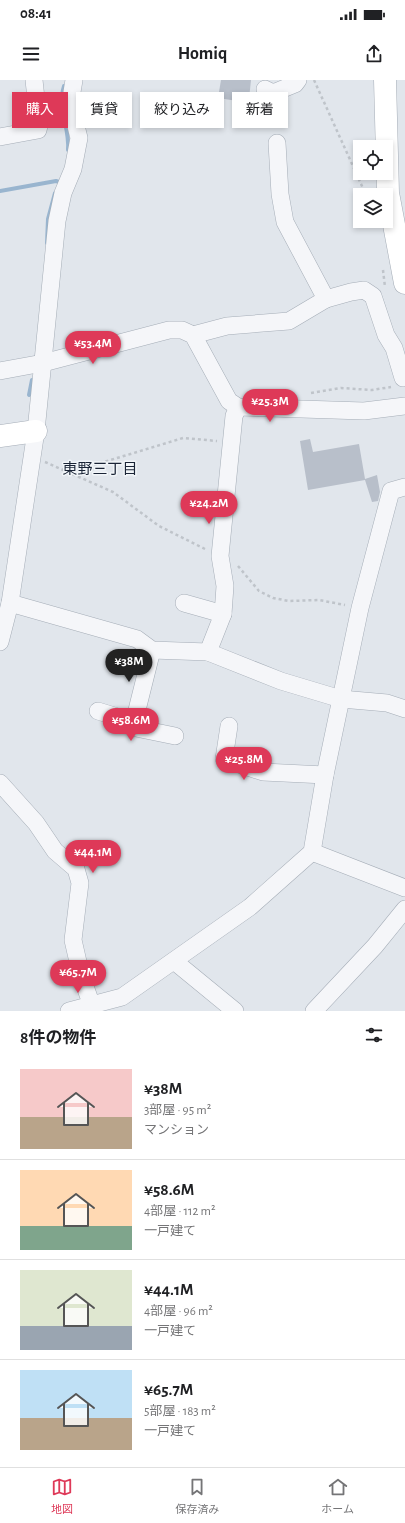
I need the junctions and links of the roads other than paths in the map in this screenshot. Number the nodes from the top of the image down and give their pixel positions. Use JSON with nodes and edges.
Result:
{"nodes":[{"id":1,"x":34,"y":80,"type":"edge"},
{"id":2,"x":74,"y":80,"type":"edge"},
{"id":3,"x":298,"y":80,"type":"edge"},
{"id":4,"x":385,"y":80,"type":"edge"},
{"id":5,"x":265,"y":88,"type":"dead end"},
{"id":6,"x":0,"y":137,"type":"edge"},
{"id":7,"x":277,"y":143,"type":"dead end"},
{"id":8,"x":395,"y":286,"type":"edge"},
{"id":9,"x":326,"y":299,"type":"junction"},
{"id":10,"x":391,"y":327,"type":"dead end"},
{"id":11,"x":193,"y":335,"type":"junction"},
{"id":12,"x":394,"y":348,"type":"junction"},
{"id":13,"x":43,"y":363,"type":"junction"},
{"id":14,"x":0,"y":371,"type":"edge"},
{"id":15,"x":403,"y":378,"type":"dead end"},
{"id":16,"x":405,"y":406,"type":"edge"},
{"id":17,"x":238,"y":407,"type":"junction"},
{"id":18,"x":36,"y":431,"type":"junction"},
{"id":19,"x":0,"y":436,"type":"edge"},
{"id":20,"x":405,"y":487,"type":"edge"},
{"id":21,"x":10,"y":603,"type":"junction"},
{"id":22,"x":184,"y":603,"type":"dead end"},
{"id":23,"x":223,"y":614,"type":"junction"},
{"id":24,"x":0,"y":642,"type":"edge"},
{"id":25,"x":152,"y":650,"type":"junction"},
{"id":26,"x":208,"y":652,"type":"junction"},
{"id":27,"x":341,"y":700,"type":"junction"},
{"id":28,"x":405,"y":708,"type":"edge"},
{"id":29,"x":98,"y":711,"type":"dead end"},
{"id":30,"x":134,"y":722,"type":"junction"},
{"id":31,"x":229,"y":726,"type":"dead end"},
{"id":32,"x":175,"y":736,"type":"dead end"},
{"id":33,"x":325,"y":775,"type":"junction"},
{"id":34,"x":0,"y":783,"type":"edge"},
{"id":35,"x":312,"y":852,"type":"junction"},
{"id":36,"x":405,"y":888,"type":"edge"},
{"id":37,"x":405,"y":909,"type":"edge"},
{"id":38,"x":174,"y":961,"type":"junction"},
{"id":39,"x":92,"y":1006,"type":"junction"},
{"id":40,"x":69,"y":1011,"type":"edge"},
{"id":41,"x":235,"y":1011,"type":"edge"},
{"id":42,"x":314,"y":1011,"type":"edge"}],
"edges":[{"from":1,"to":6,"type":"street"},
{"from":2,"to":13,"type":"street"},
{"from":3,"to":5,"type":"street"},
{"from":4,"to":8,"type":"street"},
{"from":7,"to":9,"type":"street"},
{"from":9,"to":11,"type":"street"},
{"from":9,"to":12,"type":"street"},
{"from":10,"to":12,"type":"street"},
{"from":11,"to":13,"type":"street"},
{"from":11,"to":17,"type":"street"},
{"from":12,"to":15,"type":"street"},
{"from":13,"to":14,"type":"street"},
{"from":13,"to":18,"type":"street"},
{"from":16,"to":17,"type":"street"},
{"from":17,"to":23,"type":"street"},
{"from":18,"to":19,"type":"street"},
{"from":18,"to":21,"type":"street"},
{"from":20,"to":27,"type":"street"},
{"from":21,"to":24,"type":"street"},
{"from":21,"to":25,"type":"street"},
{"from":22,"to":23,"type":"street"},
{"from":23,"to":26,"type":"street"},
{"from":25,"to":26,"type":"street"},
{"from":25,"to":30,"type":"street"},
{"from":26,"to":27,"type":"street"},
{"from":27,"to":28,"type":"street"},
{"from":27,"to":33,"type":"street"},
{"from":29,"to":30,"type":"street"},
{"from":30,"to":32,"type":"street"},
{"from":31,"to":33,"type":"street"},
{"from":33,"to":35,"type":"street"},
{"from":34,"to":39,"type":"street"},
{"from":35,"to":36,"type":"street"},
{"from":35,"to":38,"type":"street"},
{"from":37,"to":42,"type":"street"},
{"from":38,"to":39,"type":"street"},
{"from":38,"to":41,"type":"street"},
{"from":39,"to":40,"type":"street"}]}
